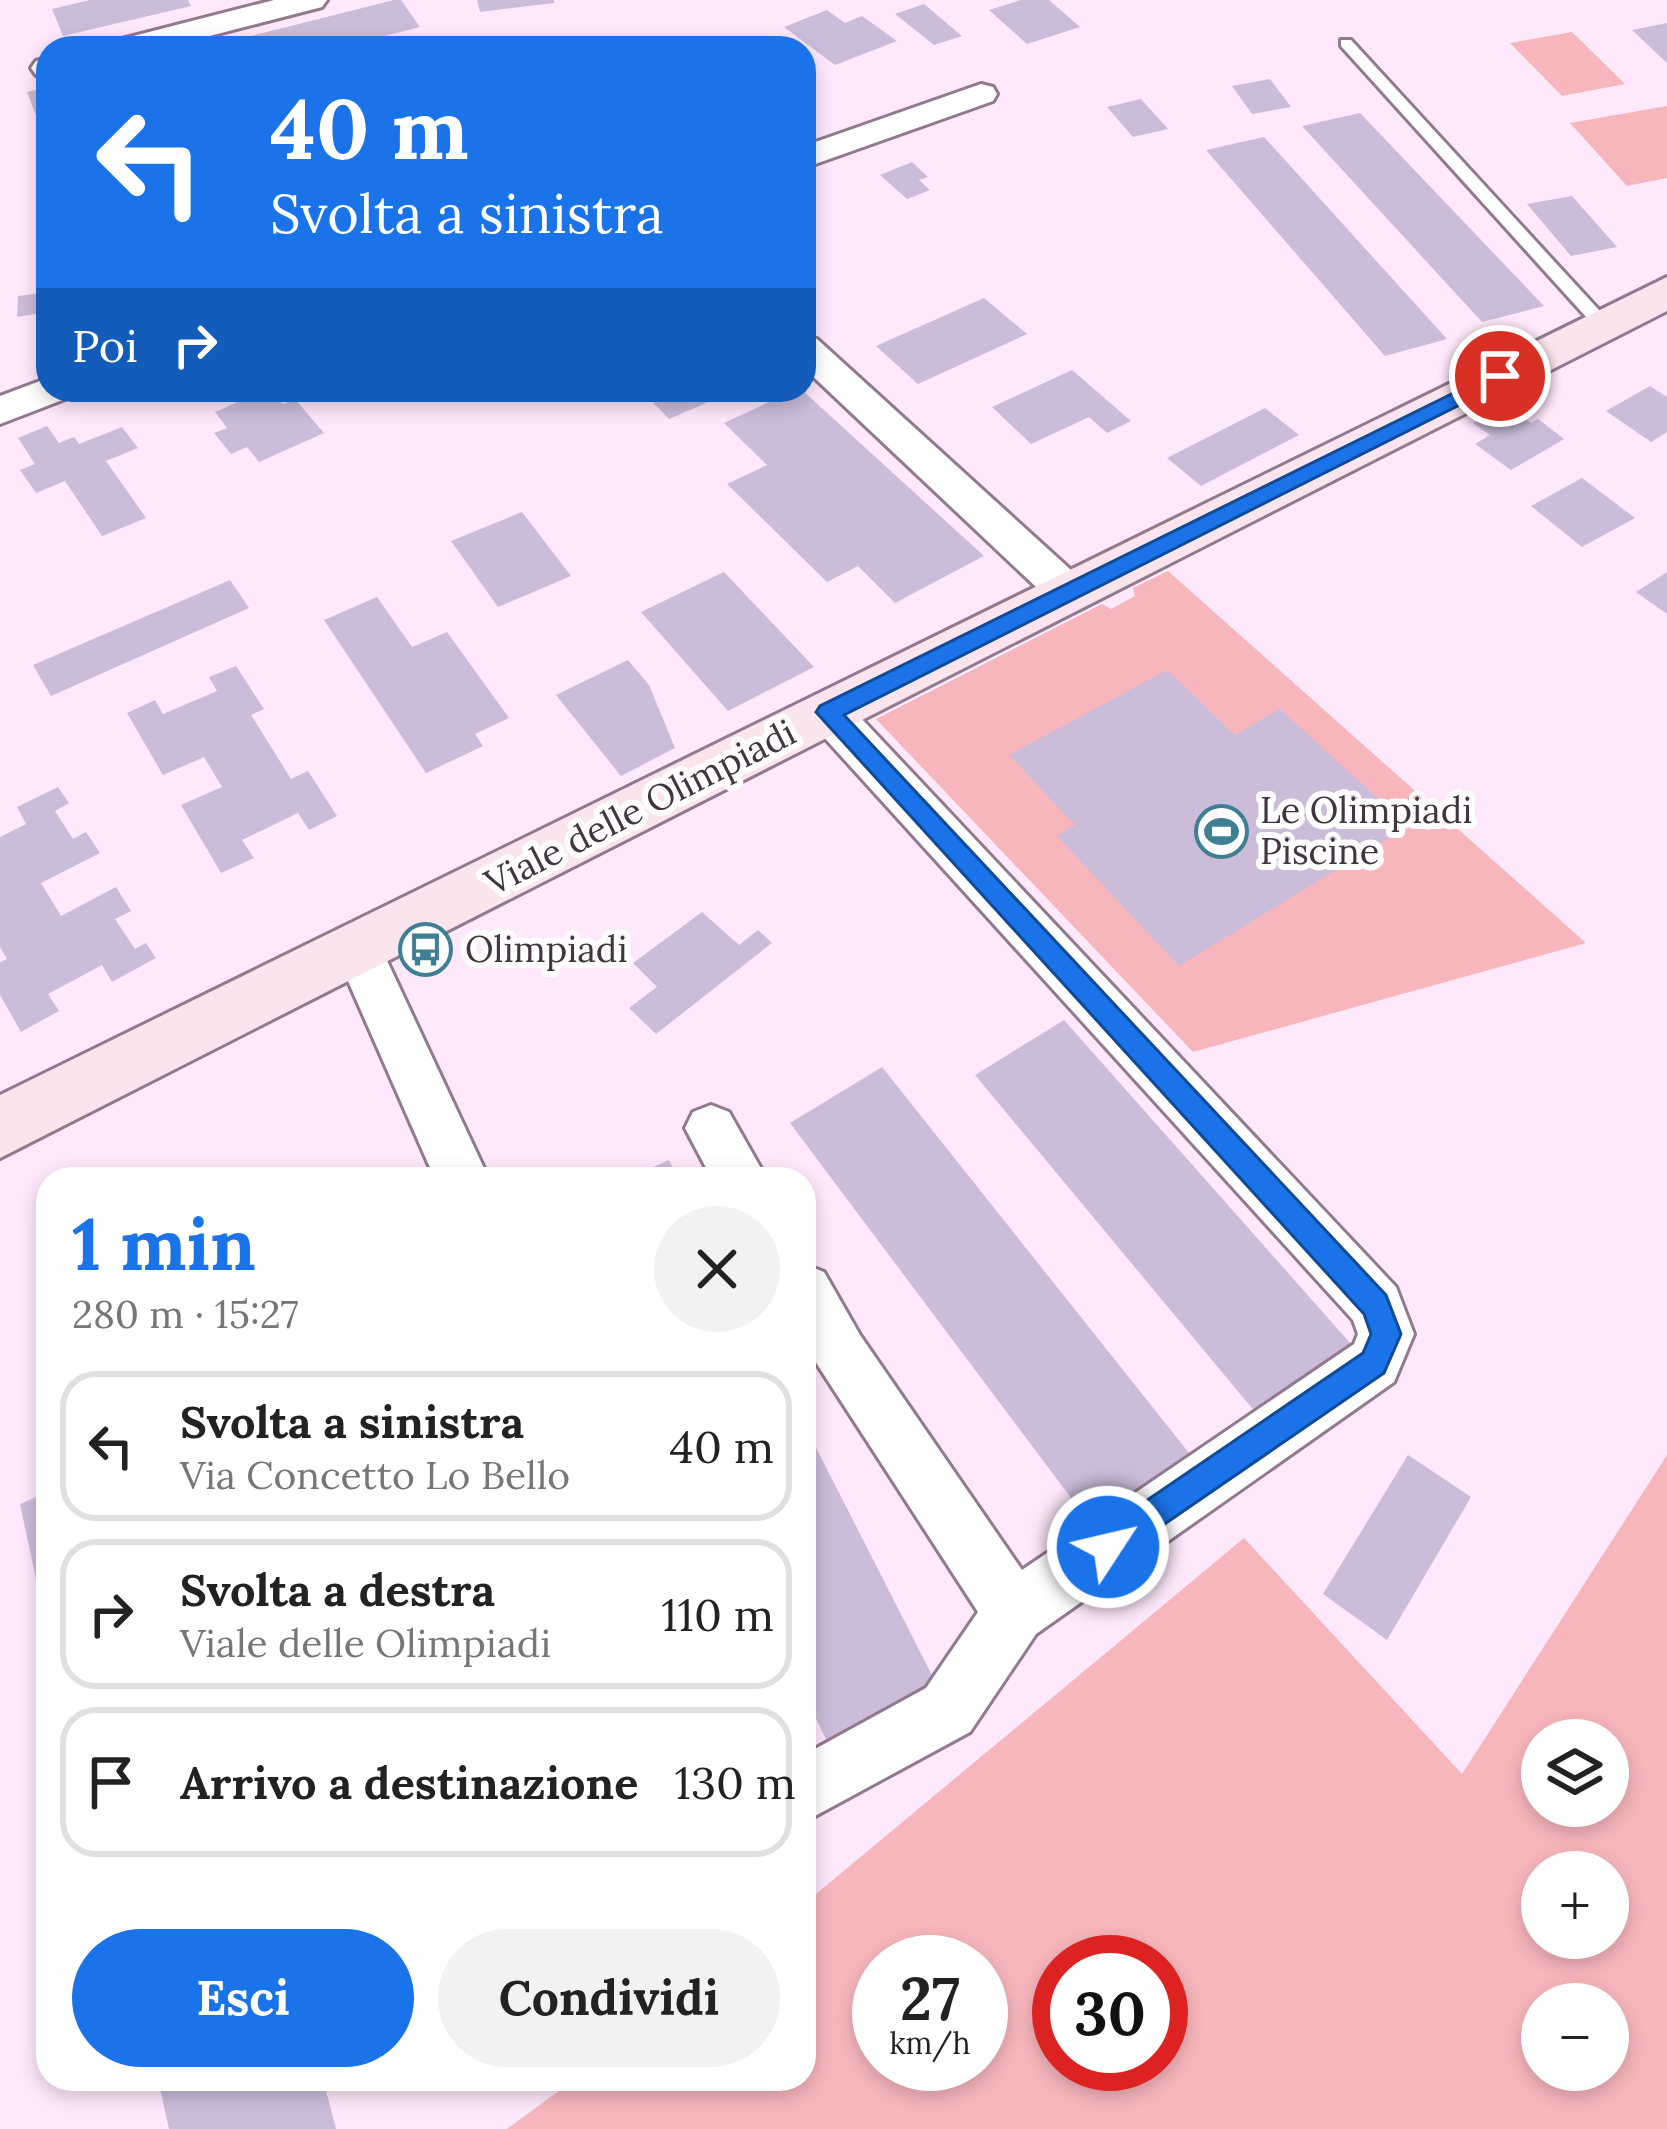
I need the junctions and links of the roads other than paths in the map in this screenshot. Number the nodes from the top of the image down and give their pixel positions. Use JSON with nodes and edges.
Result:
{"nodes":[{"id":1,"x":311,"y":0,"type":"edge"},
{"id":2,"x":238,"y":9,"type":"edge"},
{"id":3,"x":160,"y":36,"type":"edge"},
{"id":4,"x":1346,"y":43,"type":"dead end"},
{"id":5,"x":981,"y":94,"type":"dead end"},
{"id":6,"x":816,"y":154,"type":"edge"},
{"id":7,"x":1667,"y":292,"type":"edge"},
{"id":8,"x":1603,"y":325,"type":"junction"},
{"id":9,"x":816,"y":358,"type":"edge"},
{"id":10,"x":36,"y":396,"type":"edge"},
{"id":11,"x":0,"y":411,"type":"edge"},
{"id":12,"x":1067,"y":591,"type":"junction"},
{"id":13,"x":828,"y":712,"type":"junction"},
{"id":14,"x":358,"y":949,"type":"junction"},
{"id":15,"x":711,"y":1127,"type":"dead end"},
{"id":16,"x":0,"y":1128,"type":"edge"},
{"id":17,"x":457,"y":1167,"type":"edge"},
{"id":18,"x":733,"y":1167,"type":"edge"},
{"id":19,"x":816,"y":1311,"type":"edge"},
{"id":20,"x":1014,"y":1612,"type":"junction"},
{"id":21,"x":816,"y":1783,"type":"edge"}],
"edges":[{"from":1,"to":2,"type":"street"},
{"from":2,"to":3,"type":"street"},
{"from":4,"to":8,"type":"lane"},
{"from":5,"to":6,"type":"street"},
{"from":7,"to":8,"type":"street","name":"Viale delle Olimpiadi"},
{"from":8,"to":12,"type":"street","name":"Viale delle Olimpiadi"},
{"from":9,"to":12,"type":"street"},
{"from":10,"to":11,"type":"street"},
{"from":12,"to":13,"type":"street","name":"Viale delle Olimpiadi"},
{"from":13,"to":14,"type":"street","name":"Viale delle Olimpiadi"},
{"from":13,"to":20,"type":"street"},
{"from":14,"to":16,"type":"street","name":"Viale delle Olimpiadi"},
{"from":14,"to":17,"type":"street"},
{"from":15,"to":18,"type":"street"},
{"from":19,"to":20,"type":"street"},
{"from":20,"to":21,"type":"street"}]}
